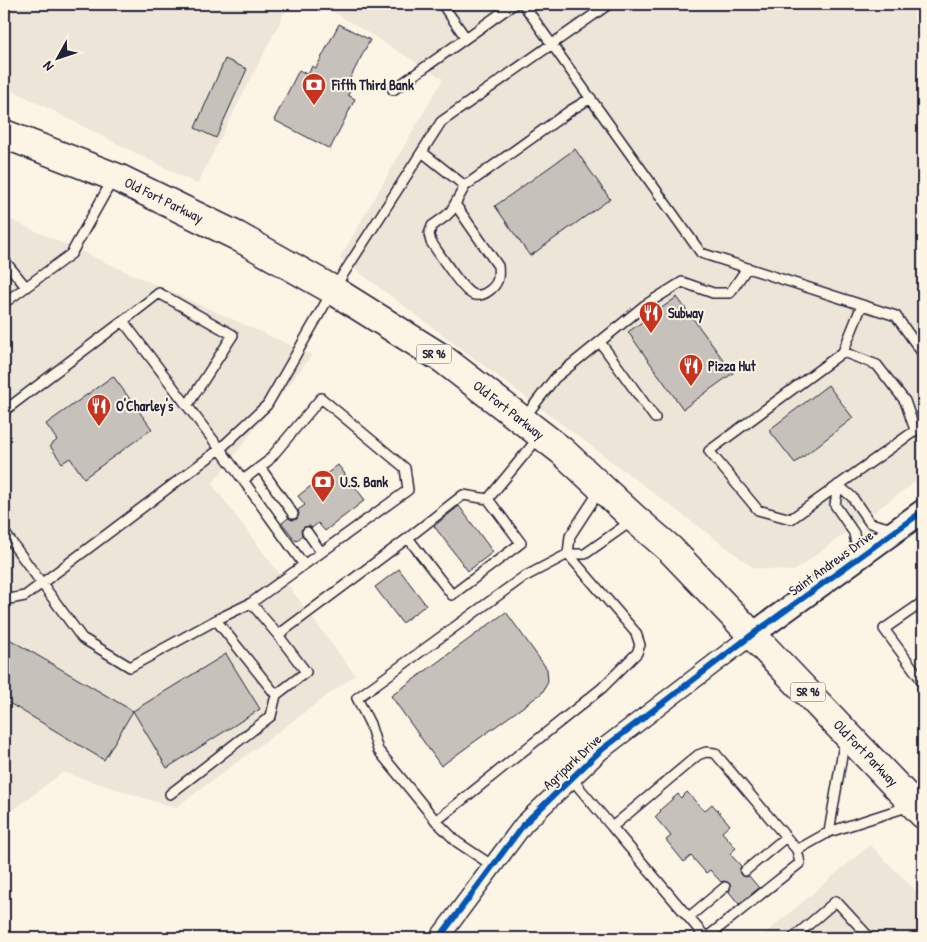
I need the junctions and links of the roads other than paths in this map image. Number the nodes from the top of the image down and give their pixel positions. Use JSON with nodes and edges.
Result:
{"nodes":[{"id":1,"x":442,"y":4,"type":"edge"},
{"id":2,"x":514,"y":4,"type":"edge"},
{"id":3,"x":523,"y":4,"type":"edge"},
{"id":4,"x":609,"y":4,"type":"edge"},
{"id":5,"x":466,"y":38,"type":"junction"},
{"id":6,"x":552,"y":44,"type":"junction"},
{"id":7,"x":393,"y":90,"type":"dead end"},
{"id":8,"x":590,"y":98,"type":"junction"},
{"id":9,"x":4,"y":134,"type":"edge"},
{"id":10,"x":422,"y":152,"type":"junction"},
{"id":11,"x":114,"y":176,"type":"junction"},
{"id":12,"x":466,"y":186,"type":"junction"},
{"id":13,"x":455,"y":204,"type":"junction"},
{"id":14,"x":4,"y":260,"type":"edge"},
{"id":15,"x":747,"y":268,"type":"junction"},
{"id":16,"x":26,"y":287,"type":"junction"},
{"id":17,"x":333,"y":290,"type":"junction"},
{"id":18,"x":4,"y":303,"type":"edge"},
{"id":19,"x":862,"y":305,"type":"junction"},
{"id":20,"x":123,"y":321,"type":"junction"},
{"id":21,"x":600,"y":342,"type":"junction"},
{"id":22,"x":843,"y":352,"type":"junction"},
{"id":23,"x":923,"y":354,"type":"edge"},
{"id":24,"x":187,"y":406,"type":"junction"},
{"id":25,"x":4,"y":411,"type":"edge"},
{"id":26,"x":655,"y":418,"type":"dead end"},
{"id":27,"x":923,"y":425,"type":"edge"},
{"id":28,"x":532,"y":427,"type":"junction"},
{"id":29,"x":915,"y":430,"type":"junction"},
{"id":30,"x":220,"y":449,"type":"junction"},
{"id":31,"x":260,"y":467,"type":"junction"},
{"id":32,"x":243,"y":480,"type":"junction"},
{"id":33,"x":838,"y":485,"type":"junction"},
{"id":34,"x":602,"y":487,"type":"junction"},
{"id":35,"x":488,"y":499,"type":"junction"},
{"id":36,"x":923,"y":511,"type":"edge"},
{"id":37,"x":293,"y":514,"type":"dead end"},
{"id":38,"x":635,"y":519,"type":"junction"},
{"id":39,"x":898,"y":530,"type":"junction"},
{"id":40,"x":4,"y":532,"type":"edge"},
{"id":41,"x":307,"y":532,"type":"dead end"},
{"id":42,"x":408,"y":538,"type":"junction"},
{"id":43,"x":321,"y":552,"type":"junction"},
{"id":44,"x":568,"y":554,"type":"junction"},
{"id":45,"x":858,"y":558,"type":"junction"},
{"id":46,"x":304,"y":565,"type":"junction"},
{"id":47,"x":42,"y":583,"type":"junction"},
{"id":48,"x":4,"y":600,"type":"edge"},
{"id":49,"x":923,"y":602,"type":"edge"},
{"id":50,"x":251,"y":603,"type":"junction"},
{"id":51,"x":216,"y":620,"type":"junction"},
{"id":52,"x":753,"y":634,"type":"junction"},
{"id":53,"x":278,"y":635,"type":"junction"},
{"id":54,"x":923,"y":682,"type":"edge"},
{"id":55,"x":276,"y":695,"type":"junction"},
{"id":56,"x":846,"y":733,"type":"junction"},
{"id":57,"x":571,"y":778,"type":"junction"},
{"id":58,"x":170,"y":794,"type":"dead end"},
{"id":59,"x":920,"y":807,"type":"edge"},
{"id":60,"x":436,"y":822,"type":"junction"},
{"id":61,"x":612,"y":827,"type":"junction"},
{"id":62,"x":829,"y":832,"type":"junction"},
{"id":63,"x":786,"y":837,"type":"junction"},
{"id":64,"x":797,"y":850,"type":"junction"},
{"id":65,"x":493,"y":866,"type":"junction"},
{"id":66,"x":745,"y":871,"type":"dead end"},
{"id":67,"x":725,"y":887,"type":"dead end"},
{"id":68,"x":689,"y":918,"type":"junction"},
{"id":69,"x":439,"y":938,"type":"edge"},
{"id":70,"x":793,"y":938,"type":"edge"},
{"id":71,"x":870,"y":938,"type":"edge"}],
"edges":[{"from":1,"to":5,"type":"lane"},
{"from":2,"to":5,"type":"lane"},
{"from":3,"to":6,"type":"lane"},
{"from":4,"to":6,"type":"lane"},
{"from":5,"to":7,"type":"lane"},
{"from":6,"to":8,"type":"lane"},
{"from":6,"to":10,"type":"lane"},
{"from":8,"to":12,"type":"lane"},
{"from":8,"to":15,"type":"lane"},
{"from":9,"to":11,"type":"main road","name":"Old Fort Parkway","number":"SR 96"},
{"from":10,"to":12,"type":"lane"},
{"from":10,"to":17,"type":"lane"},
{"from":11,"to":16,"type":"lane"},
{"from":11,"to":17,"type":"main road","name":"Old Fort Parkway","number":"SR 96"},
{"from":12,"to":13,"type":"lane"},
{"from":13,"to":13,"type":"lane"},
{"from":14,"to":16,"type":"lane"},
{"from":15,"to":19,"type":"lane"},
{"from":15,"to":21,"type":"lane"},
{"from":16,"to":18,"type":"lane"},
{"from":17,"to":28,"type":"main road","name":"Old Fort Parkway","number":"SR 96"},
{"from":17,"to":30,"type":"lane"},
{"from":19,"to":22,"type":"lane"},
{"from":19,"to":23,"type":"lane"},
{"from":20,"to":24,"type":"lane"},
{"from":20,"to":24,"type":"lane"},
{"from":20,"to":25,"type":"lane"},
{"from":21,"to":26,"type":"lane"},
{"from":21,"to":28,"type":"lane"},
{"from":22,"to":29,"type":"lane"},
{"from":22,"to":33,"type":"lane"},
{"from":24,"to":30,"type":"lane"},
{"from":27,"to":29,"type":"lane"},
{"from":28,"to":34,"type":"main road","name":"Old Fort Parkway","number":"SR 96"},
{"from":28,"to":35,"type":"lane"},
{"from":29,"to":33,"type":"lane"},
{"from":30,"to":32,"type":"lane"},
{"from":30,"to":47,"type":"lane"},
{"from":31,"to":32,"type":"lane"},
{"from":31,"to":37,"type":"lane"},
{"from":31,"to":43,"type":"lane"},
{"from":32,"to":46,"type":"lane"},
{"from":33,"to":39,"type":"lane"},
{"from":33,"to":45,"type":"lane"},
{"from":34,"to":38,"type":"main road","name":"Old Fort Parkway","number":"SR 96"},
{"from":34,"to":44,"type":"lane"},
{"from":35,"to":42,"type":"lane"},
{"from":35,"to":42,"type":"lane"},
{"from":36,"to":39,"type":"street","name":"Saint Andrews Drive"},
{"from":38,"to":44,"type":"lane"},
{"from":38,"to":52,"type":"main road","name":"Old Fort Parkway","number":"SR 96"},
{"from":39,"to":45,"type":"street","name":"Saint Andrews Drive"},
{"from":40,"to":47,"type":"lane"},
{"from":41,"to":43,"type":"lane"},
{"from":42,"to":53,"type":"lane"},
{"from":43,"to":46,"type":"lane"},
{"from":44,"to":60,"type":"lane"},
{"from":44,"to":60,"type":"lane"},
{"from":45,"to":52,"type":"street","name":"Saint Andrews Drive"},
{"from":46,"to":50,"type":"lane"},
{"from":47,"to":48,"type":"lane"},
{"from":47,"to":51,"type":"lane"},
{"from":49,"to":54,"type":"lane"},
{"from":50,"to":51,"type":"lane"},
{"from":50,"to":53,"type":"lane"},
{"from":51,"to":55,"type":"lane"},
{"from":52,"to":56,"type":"main road","name":"Old Fort Parkway","number":"SR 96"},
{"from":52,"to":57,"type":"street","name":"Agripark Drive"},
{"from":53,"to":55,"type":"lane"},
{"from":55,"to":58,"type":"lane"},
{"from":56,"to":59,"type":"main road","name":"Old Fort Parkway","number":"SR 96"},
{"from":56,"to":62,"type":"lane"},
{"from":57,"to":61,"type":"lane"},
{"from":57,"to":65,"type":"street","name":"Agripark Drive"},
{"from":59,"to":62,"type":"lane"},
{"from":60,"to":65,"type":"lane"},
{"from":61,"to":63,"type":"lane"},
{"from":61,"to":68,"type":"lane"},
{"from":62,"to":64,"type":"lane"},
{"from":63,"to":64,"type":"lane"},
{"from":63,"to":66,"type":"lane"},
{"from":64,"to":68,"type":"lane"},
{"from":65,"to":69,"type":"street","name":"Agripark Drive"},
{"from":67,"to":68,"type":"lane"},
{"from":70,"to":71,"type":"lane"}]}
